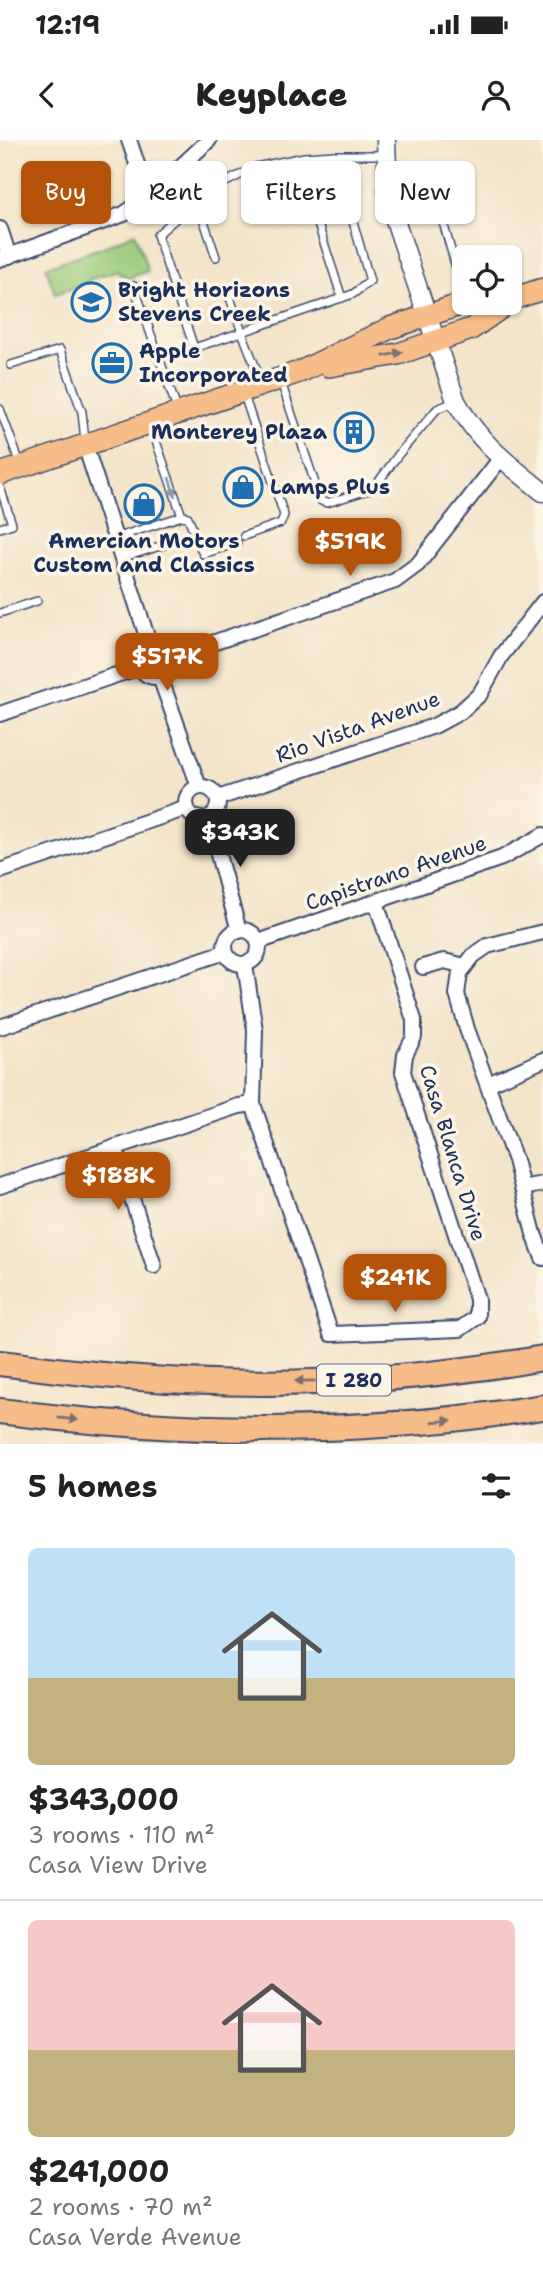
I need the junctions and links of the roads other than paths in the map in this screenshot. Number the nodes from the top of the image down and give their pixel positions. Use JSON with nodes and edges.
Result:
{"nodes":[{"id":1,"x":129,"y":140,"type":"edge"},
{"id":2,"x":209,"y":140,"type":"edge"},
{"id":3,"x":386,"y":147,"type":"edge"},
{"id":4,"x":334,"y":155,"type":"junction"},
{"id":5,"x":320,"y":156,"type":"junction"},
{"id":6,"x":136,"y":161,"type":"edge"},
{"id":7,"x":187,"y":161,"type":"edge"},
{"id":8,"x":227,"y":181,"type":"edge"},
{"id":9,"x":125,"y":213,"type":"edge"},
{"id":10,"x":170,"y":224,"type":"edge"},
{"id":11,"x":205,"y":224,"type":"edge"},
{"id":12,"x":397,"y":224,"type":"edge"},
{"id":13,"x":444,"y":224,"type":"edge"},
{"id":14,"x":0,"y":229,"type":"edge"},
{"id":15,"x":452,"y":248,"type":"edge"},
{"id":16,"x":216,"y":257,"type":"dead end"},
{"id":17,"x":4,"y":258,"type":"edge"},
{"id":18,"x":134,"y":286,"type":"dead end"},
{"id":19,"x":543,"y":289,"type":"edge"},
{"id":20,"x":229,"y":295,"type":"dead end"},
{"id":21,"x":522,"y":296,"type":"edge"},
{"id":22,"x":342,"y":298,"type":"junction"},
{"id":23,"x":452,"y":307,"type":"edge"},
{"id":24,"x":491,"y":315,"type":"edge"},
{"id":25,"x":426,"y":316,"type":"junction"},
{"id":26,"x":242,"y":332,"type":"junction"},
{"id":27,"x":435,"y":342,"type":"junction"},
{"id":28,"x":11,"y":366,"type":"dead end"},
{"id":29,"x":302,"y":371,"type":"junction"},
{"id":30,"x":262,"y":385,"type":"junction"},
{"id":31,"x":456,"y":401,"type":"junction"},
{"id":32,"x":0,"y":409,"type":"edge"},
{"id":33,"x":178,"y":413,"type":"junction"},
{"id":34,"x":149,"y":423,"type":"junction"},
{"id":35,"x":85,"y":445,"type":"junction"},
{"id":36,"x":501,"y":458,"type":"junction"},
{"id":37,"x":22,"y":467,"type":"junction"},
{"id":38,"x":0,"y":474,"type":"edge"},
{"id":39,"x":0,"y":487,"type":"edge"},
{"id":40,"x":542,"y":488,"type":"edge"},
{"id":41,"x":182,"y":516,"type":"junction"},
{"id":42,"x":0,"y":528,"type":"edge"},
{"id":43,"x":195,"y":535,"type":"junction"},
{"id":44,"x":244,"y":536,"type":"dead end"},
{"id":45,"x":116,"y":538,"type":"junction"},
{"id":46,"x":237,"y":543,"type":"dead end"},
{"id":47,"x":122,"y":558,"type":"junction"},
{"id":48,"x":37,"y":601,"type":"dead end"},
{"id":49,"x":543,"y":602,"type":"edge"},
{"id":50,"x":0,"y":612,"type":"edge"},
{"id":51,"x":150,"y":646,"type":"junction"},
{"id":52,"x":171,"y":657,"type":"junction"},
{"id":53,"x":140,"y":667,"type":"junction"},
{"id":54,"x":160,"y":677,"type":"junction"},
{"id":55,"x":0,"y":714,"type":"edge"},
{"id":56,"x":199,"y":787,"type":"junction"},
{"id":57,"x":218,"y":798,"type":"junction"},
{"id":58,"x":187,"y":808,"type":"junction"},
{"id":59,"x":208,"y":818,"type":"junction"},
{"id":60,"x":543,"y":835,"type":"edge"},
{"id":61,"x":0,"y":871,"type":"edge"},
{"id":62,"x":376,"y":902,"type":"junction"},
{"id":63,"x":239,"y":930,"type":"junction"},
{"id":64,"x":543,"y":932,"type":"edge"},
{"id":65,"x":258,"y":942,"type":"junction"},
{"id":66,"x":225,"y":952,"type":"junction"},
{"id":67,"x":245,"y":965,"type":"junction"},
{"id":68,"x":423,"y":967,"type":"dead end"},
{"id":69,"x":465,"y":967,"type":"junction"},
{"id":70,"x":0,"y":1027,"type":"edge"},
{"id":71,"x":543,"y":1060,"type":"edge"},
{"id":72,"x":488,"y":1084,"type":"junction"},
{"id":73,"x":253,"y":1104,"type":"junction"},
{"id":74,"x":115,"y":1147,"type":"junction"},
{"id":75,"x":543,"y":1184,"type":"edge"},
{"id":76,"x":0,"y":1186,"type":"edge"},
{"id":77,"x":522,"y":1188,"type":"junction"},
{"id":78,"x":543,"y":1258,"type":"edge"},
{"id":79,"x":154,"y":1266,"type":"dead end"},
{"id":80,"x":543,"y":1358,"type":"edge"},
{"id":81,"x":0,"y":1363,"type":"edge"},
{"id":82,"x":543,"y":1407,"type":"edge"},
{"id":83,"x":0,"y":1410,"type":"edge"}],
"edges":[{"from":1,"to":6,"type":"street"},
{"from":2,"to":7,"type":"street"},
{"from":3,"to":4,"type":"lane"},
{"from":4,"to":5,"type":"lane"},
{"from":4,"to":22,"type":"lane"},
{"from":5,"to":8,"type":"lane"},
{"from":5,"to":22,"type":"lane"},
{"from":9,"to":17,"type":"street"},
{"from":10,"to":26,"type":"lane"},
{"from":11,"to":16,"type":"lane"},
{"from":12,"to":25,"type":"street"},
{"from":13,"to":15,"type":"lane"},
{"from":14,"to":17,"type":"street"},
{"from":18,"to":33,"type":"lane"},
{"from":19,"to":21,"type":"main road"},
{"from":20,"to":26,"type":"lane"},
{"from":22,"to":26,"type":"lane"},
{"from":23,"to":25,"type":"main road"},
{"from":24,"to":27,"type":"main road"},
{"from":25,"to":27,"type":"street"},
{"from":25,"to":29,"type":"main road"},
{"from":26,"to":30,"type":"lane"},
{"from":29,"to":27,"type":"main road","one_way":true},
{"from":27,"to":31,"type":"street"},
{"from":28,"to":35,"type":"lane"},
{"from":29,"to":30,"type":"main road"},
{"from":30,"to":31,"type":"lane"},
{"from":30,"to":33,"type":"main road"},
{"from":30,"to":44,"type":"lane"},
{"from":31,"to":36,"type":"street"},
{"from":32,"to":37,"type":"lane"},
{"from":33,"to":34,"type":"main road"},
{"from":34,"to":35,"type":"main road"},
{"from":34,"to":41,"type":"lane","one_way":true},
{"from":35,"to":37,"type":"main road"},
{"from":35,"to":45,"type":"street"},
{"from":36,"to":40,"type":"street"},
{"from":36,"to":52,"type":"street"},
{"from":37,"to":38,"type":"main road"},
{"from":39,"to":42,"type":"lane"},
{"from":41,"to":43,"type":"lane"},
{"from":41,"to":45,"type":"lane"},
{"from":43,"to":46,"type":"lane"},
{"from":43,"to":47,"type":"lane"},
{"from":45,"to":47,"type":"street"},
{"from":47,"to":51,"type":"street"},
{"from":48,"to":50,"type":"lane"},
{"from":49,"to":57,"type":"street","name":"Rio Vista Avenue"},
{"from":51,"to":52,"type":"street"},
{"from":51,"to":53,"type":"street"},
{"from":52,"to":54,"type":"street"},
{"from":53,"to":54,"type":"street"},
{"from":53,"to":55,"type":"street"},
{"from":54,"to":56,"type":"street"},
{"from":56,"to":57,"type":"street"},
{"from":56,"to":58,"type":"street"},
{"from":57,"to":59,"type":"street"},
{"from":58,"to":59,"type":"street"},
{"from":58,"to":61,"type":"street"},
{"from":59,"to":63,"type":"street"},
{"from":60,"to":62,"type":"street","name":"Capistrano Avenue"},
{"from":62,"to":65,"type":"street","name":"Capistrano Avenue"},
{"from":62,"to":73,"type":"street","name":"Casa Blanca Drive"},
{"from":63,"to":65,"type":"street"},
{"from":63,"to":66,"type":"street"},
{"from":64,"to":69,"type":"street"},
{"from":65,"to":67,"type":"street"},
{"from":66,"to":67,"type":"street"},
{"from":66,"to":70,"type":"street"},
{"from":67,"to":73,"type":"street"},
{"from":68,"to":69,"type":"street"},
{"from":69,"to":72,"type":"street"},
{"from":71,"to":72,"type":"street"},
{"from":72,"to":77,"type":"street"},
{"from":73,"to":74,"type":"street"},
{"from":74,"to":76,"type":"street"},
{"from":74,"to":79,"type":"street"},
{"from":75,"to":77,"type":"street"},
{"from":77,"to":78,"type":"street"},
{"from":80,"to":81,"type":"highway","number":"I 280","one_way":true},
{"from":83,"to":82,"type":"highway","number":"I 280","one_way":true}]}
